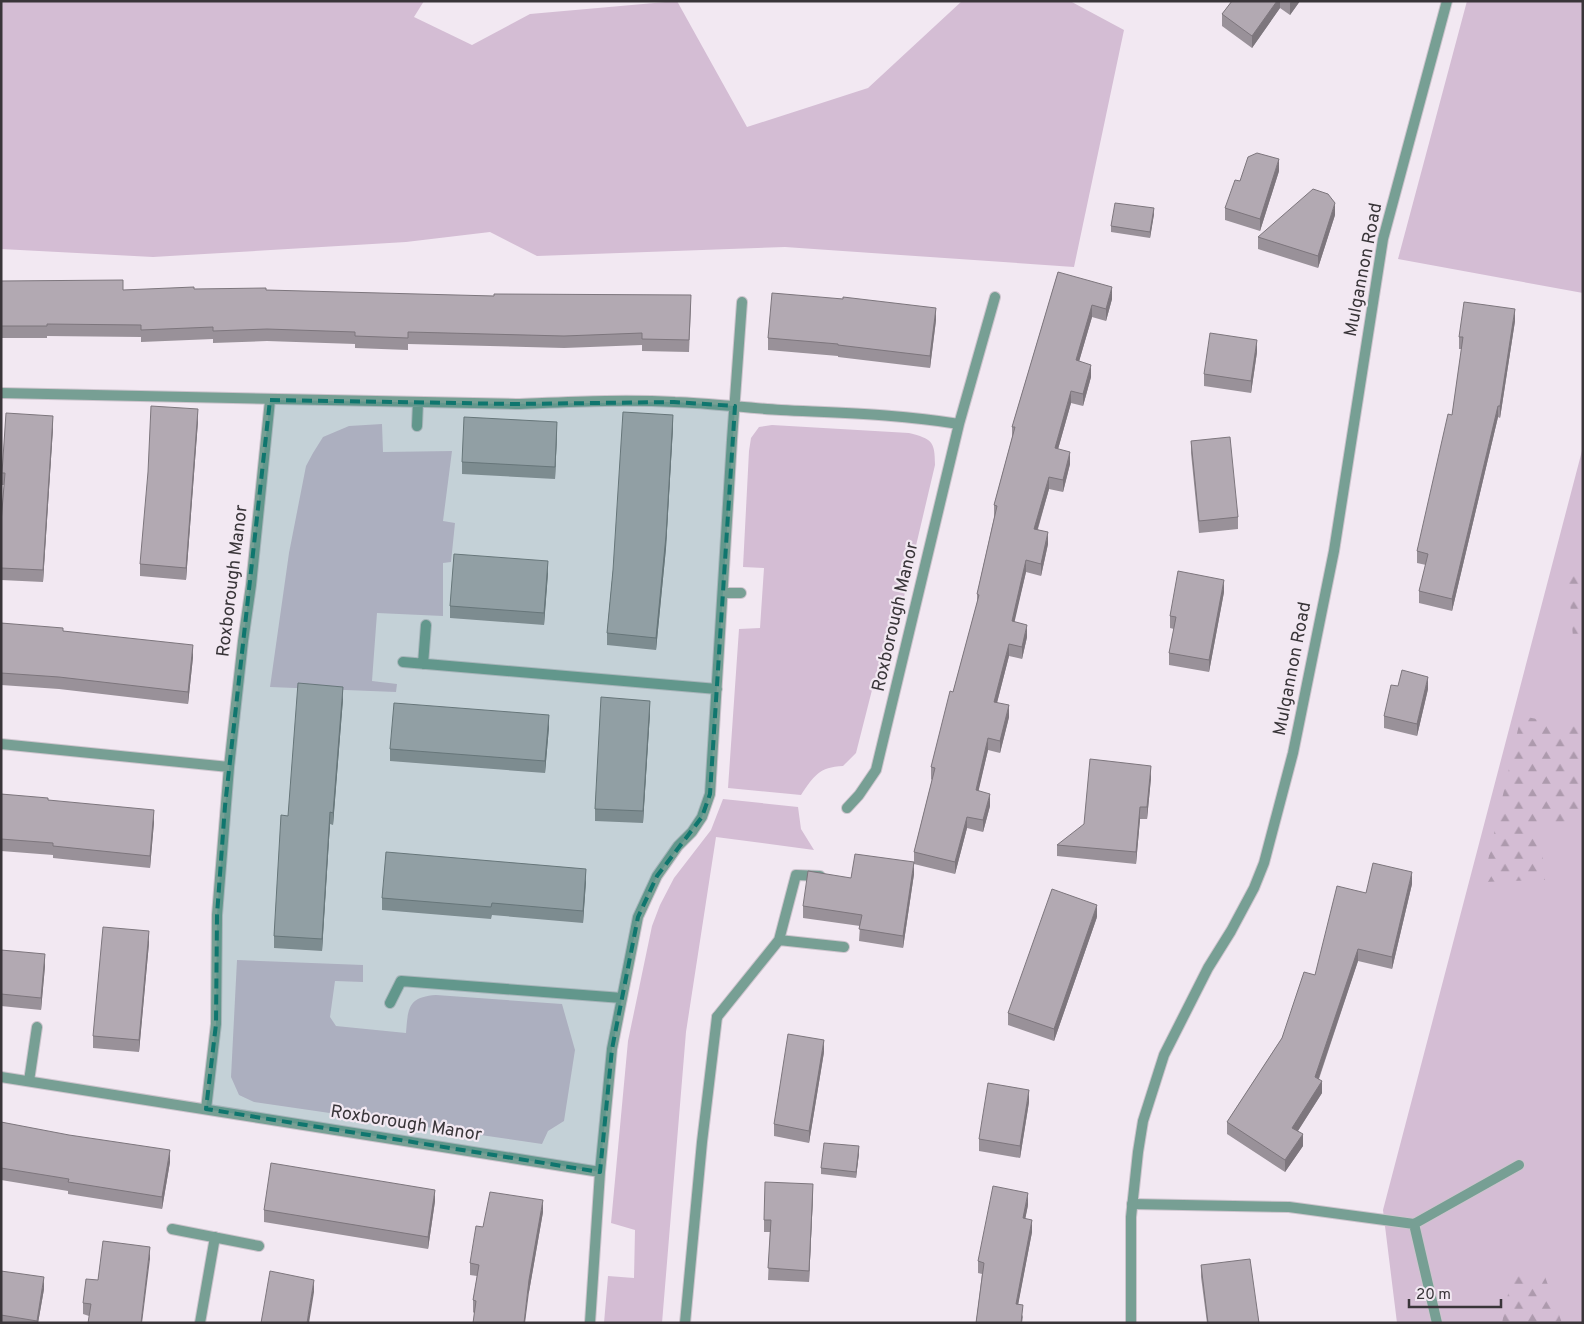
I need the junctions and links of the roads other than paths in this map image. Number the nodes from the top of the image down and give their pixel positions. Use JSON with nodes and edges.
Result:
{"nodes":[{"id":1,"x":1447,"y":1,"type":"edge"},
{"id":2,"x":996,"y":297,"type":"dead end"},
{"id":3,"x":742,"y":302,"type":"dead end"},
{"id":4,"x":1,"y":394,"type":"edge"},
{"id":5,"x":270,"y":400,"type":"junction"},
{"id":6,"x":418,"y":402,"type":"junction"},
{"id":7,"x":735,"y":406,"type":"junction"},
{"id":8,"x":959,"y":424,"type":"junction"},
{"id":9,"x":417,"y":426,"type":"dead end"},
{"id":10,"x":722,"y":593,"type":"junction"},
{"id":11,"x":742,"y":593,"type":"dead end"},
{"id":12,"x":426,"y":625,"type":"dead end"},
{"id":13,"x":403,"y":662,"type":"dead end"},
{"id":14,"x":423,"y":664,"type":"junction"},
{"id":15,"x":717,"y":689,"type":"junction"},
{"id":16,"x":1,"y":744,"type":"edge"},
{"id":17,"x":229,"y":767,"type":"junction"},
{"id":18,"x":847,"y":808,"type":"dead end"},
{"id":19,"x":833,"y":877,"type":"edge"},
{"id":20,"x":779,"y":940,"type":"junction"},
{"id":21,"x":844,"y":947,"type":"dead end"},
{"id":22,"x":622,"y":998,"type":"junction"},
{"id":23,"x":390,"y":1003,"type":"dead end"},
{"id":24,"x":37,"y":1026,"type":"dead end"},
{"id":25,"x":1,"y":1077,"type":"edge"},
{"id":26,"x":29,"y":1081,"type":"junction"},
{"id":27,"x":206,"y":1109,"type":"junction"},
{"id":28,"x":1520,"y":1165,"type":"dead end"},
{"id":29,"x":600,"y":1172,"type":"junction"},
{"id":30,"x":1132,"y":1204,"type":"junction"},
{"id":31,"x":1414,"y":1224,"type":"junction"},
{"id":32,"x":172,"y":1229,"type":"dead end"},
{"id":33,"x":215,"y":1237,"type":"junction"},
{"id":34,"x":259,"y":1246,"type":"dead end"},
{"id":35,"x":200,"y":1323,"type":"edge"},
{"id":36,"x":590,"y":1323,"type":"edge"},
{"id":37,"x":685,"y":1323,"type":"edge"},
{"id":38,"x":1131,"y":1323,"type":"edge"},
{"id":39,"x":1437,"y":1323,"type":"edge"}],
"edges":[{"from":1,"to":30,"type":"street","name":"Mulgannon Road"},
{"from":2,"to":8,"type":"street","name":"Roxborough Manor"},
{"from":3,"to":7,"type":"street"},
{"from":4,"to":5,"type":"street"},
{"from":5,"to":6,"type":"street"},
{"from":5,"to":17,"type":"street","name":"Roxborough Manor"},
{"from":6,"to":7,"type":"street"},
{"from":6,"to":9,"type":"street"},
{"from":7,"to":8,"type":"street"},
{"from":7,"to":10,"type":"street"},
{"from":8,"to":18,"type":"street","name":"Roxborough Manor"},
{"from":10,"to":11,"type":"street"},
{"from":10,"to":15,"type":"street"},
{"from":12,"to":14,"type":"street"},
{"from":13,"to":14,"type":"street"},
{"from":14,"to":15,"type":"street"},
{"from":15,"to":22,"type":"street"},
{"from":16,"to":17,"type":"street"},
{"from":17,"to":27,"type":"street","name":"Roxborough Manor"},
{"from":19,"to":20,"type":"street"},
{"from":20,"to":21,"type":"street"},
{"from":20,"to":37,"type":"street"},
{"from":22,"to":23,"type":"street"},
{"from":22,"to":29,"type":"street"},
{"from":24,"to":26,"type":"street"},
{"from":25,"to":26,"type":"street","name":"Roxborough Manor"},
{"from":26,"to":27,"type":"street","name":"Roxborough Manor"},
{"from":27,"to":29,"type":"street","name":"Roxborough Manor"},
{"from":28,"to":31,"type":"street"},
{"from":29,"to":36,"type":"street"},
{"from":30,"to":31,"type":"street"},
{"from":30,"to":38,"type":"street","name":"Mulgannon Road"},
{"from":31,"to":39,"type":"street"},
{"from":32,"to":33,"type":"street"},
{"from":33,"to":34,"type":"street"},
{"from":33,"to":35,"type":"street"}]}
